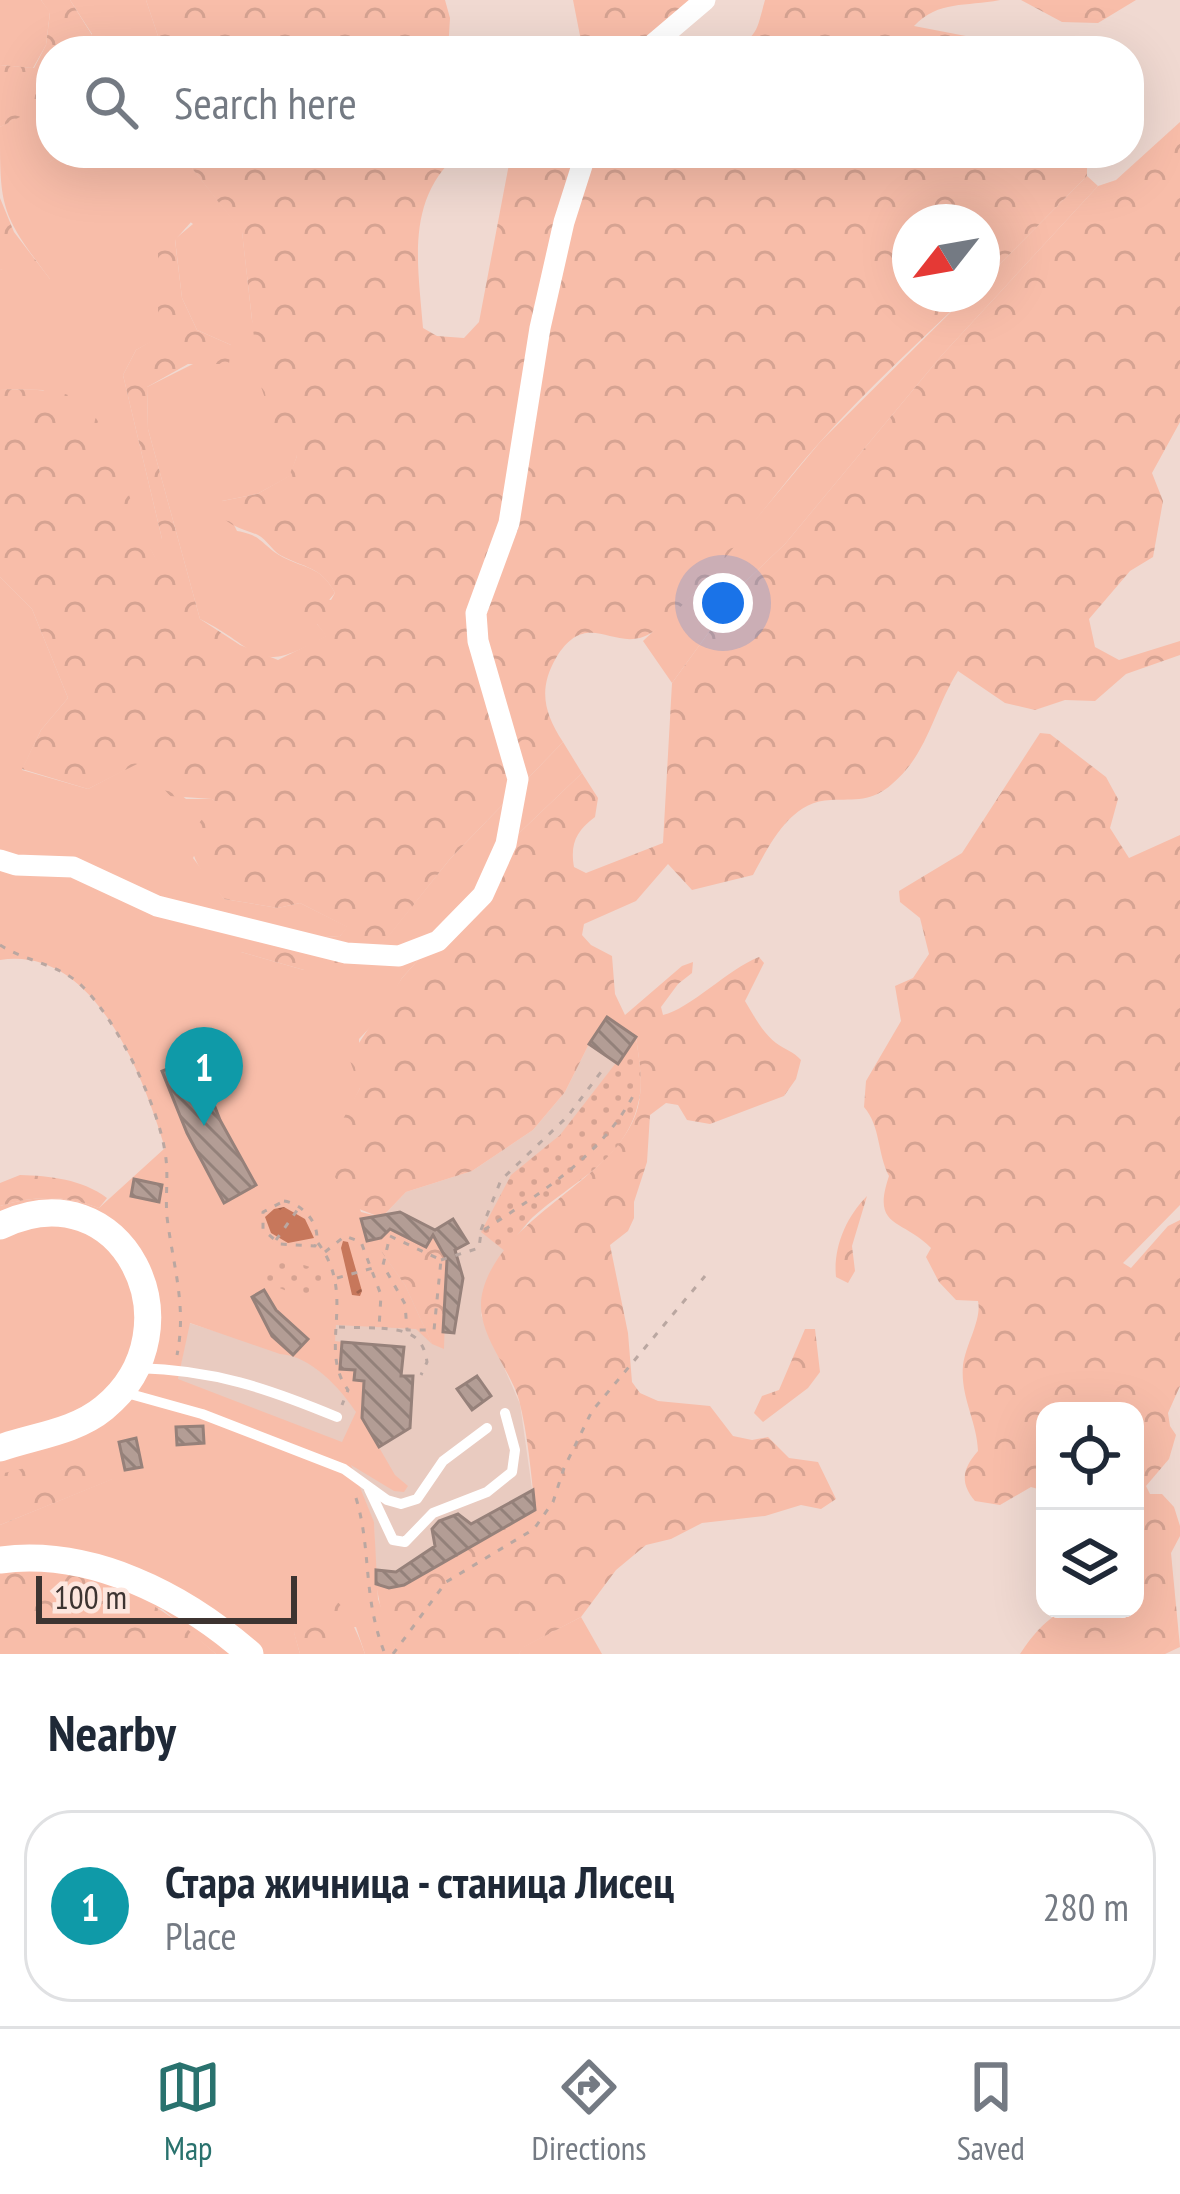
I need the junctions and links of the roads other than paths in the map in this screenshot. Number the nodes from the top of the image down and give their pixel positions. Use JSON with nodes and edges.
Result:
{"nodes":[{"id":1,"x":705,"y":0,"type":"edge"},
{"id":2,"x":663,"y":36,"type":"edge"},
{"id":3,"x":581,"y":168,"type":"edge"},
{"id":4,"x":0,"y":860,"type":"edge"},
{"id":5,"x":0,"y":1226,"type":"edge"},
{"id":6,"x":128,"y":1379,"type":"junction"},
{"id":7,"x":506,"y":1412,"type":"dead end"},
{"id":8,"x":337,"y":1417,"type":"road end"},
{"id":9,"x":487,"y":1428,"type":"dead end"},
{"id":10,"x":0,"y":1448,"type":"edge"},
{"id":11,"x":368,"y":1486,"type":"junction"},
{"id":12,"x":0,"y":1560,"type":"edge"},
{"id":13,"x":250,"y":1654,"type":"edge"}],
"edges":[{"from":1,"to":2,"type":"street"},
{"from":3,"to":4,"type":"street"},
{"from":5,"to":6,"type":"main road"},
{"from":6,"to":8,"type":"lane"},
{"from":6,"to":10,"type":"main road"},
{"from":6,"to":11,"type":"lane"},
{"from":7,"to":11,"type":"lane"},
{"from":9,"to":11,"type":"lane"},
{"from":12,"to":13,"type":"main road"}]}
